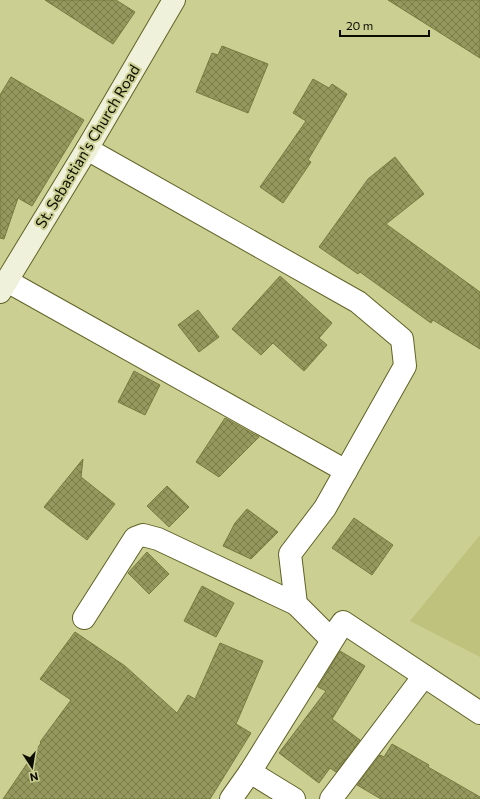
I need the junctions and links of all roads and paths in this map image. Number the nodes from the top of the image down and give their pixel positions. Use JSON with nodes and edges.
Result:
{"nodes":[{"id":1,"x":174,"y":0,"type":"edge"},
{"id":2,"x":87,"y":149,"type":"junction"},
{"id":3,"x":4,"y":286,"type":"edge"},
{"id":4,"x":346,"y":471,"type":"junction"},
{"id":5,"x":296,"y":604,"type":"junction"},
{"id":6,"x":84,"y":618,"type":"dead end"},
{"id":7,"x":343,"y":622,"type":"junction"},
{"id":8,"x":424,"y":676,"type":"junction"},
{"id":9,"x":480,"y":713,"type":"edge"},
{"id":10,"x":250,"y":772,"type":"junction"},
{"id":11,"x":231,"y":799,"type":"edge"},
{"id":12,"x":294,"y":799,"type":"edge"},
{"id":13,"x":331,"y":799,"type":"edge"}],
"edges":[{"from":1,"to":2,"type":"street","name":"St. Sebastian's Church Road"},
{"from":2,"to":3,"type":"street","name":"St. Sebastian's Church Road"},
{"from":2,"to":4,"type":"street"},
{"from":3,"to":4,"type":"street"},
{"from":4,"to":5,"type":"street"},
{"from":5,"to":6,"type":"street"},
{"from":5,"to":7,"type":"street"},
{"from":7,"to":8,"type":"street"},
{"from":7,"to":10,"type":"street"},
{"from":8,"to":9,"type":"street"},
{"from":8,"to":13,"type":"street"},
{"from":10,"to":11,"type":"street"},
{"from":10,"to":12,"type":"street"}]}
